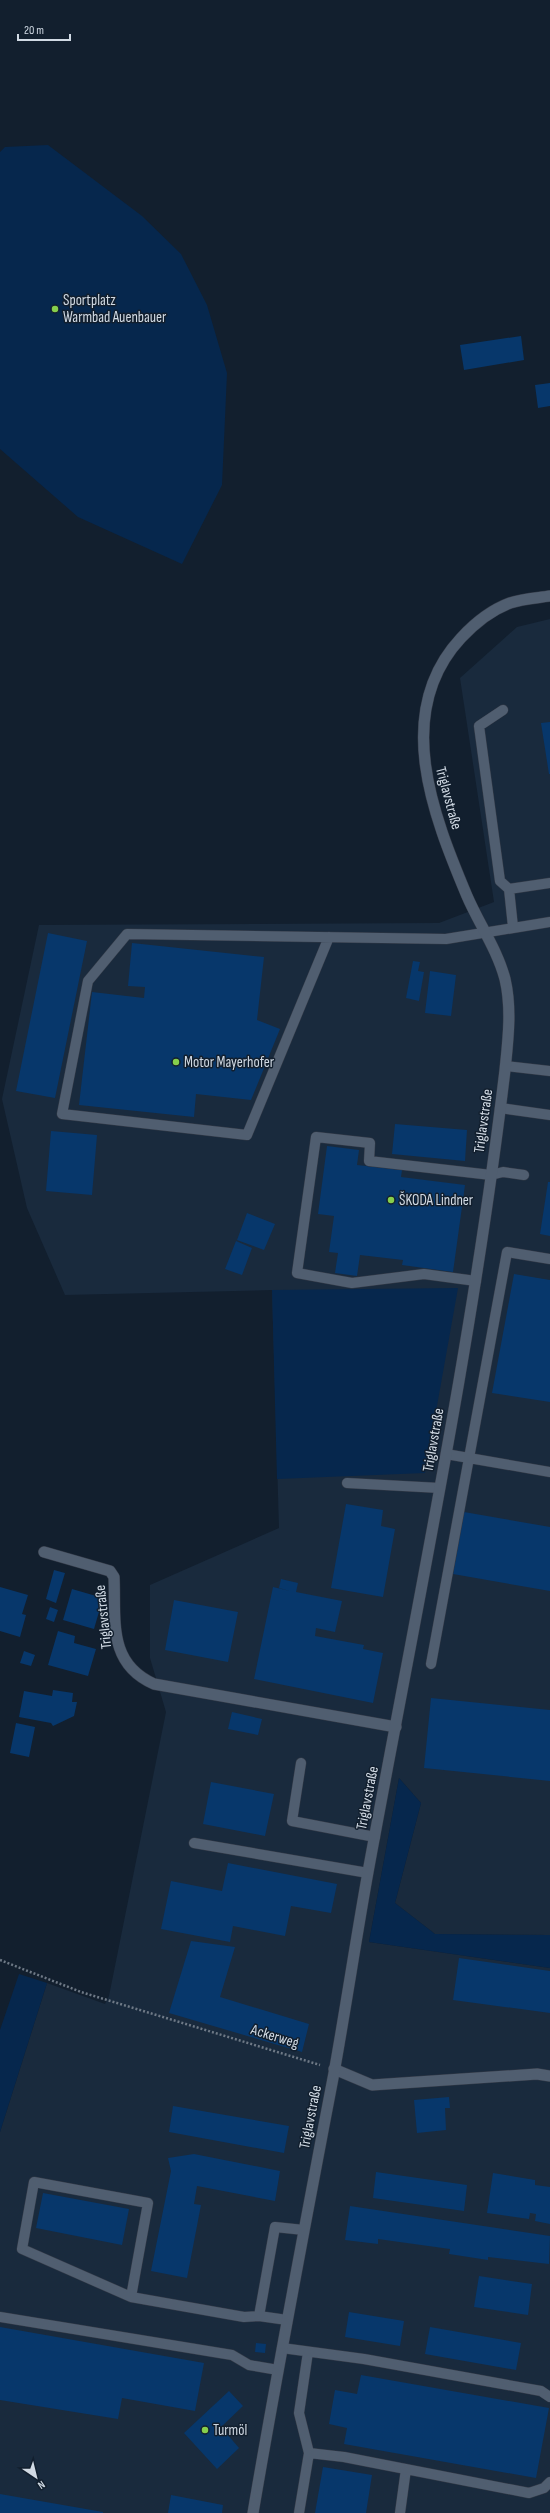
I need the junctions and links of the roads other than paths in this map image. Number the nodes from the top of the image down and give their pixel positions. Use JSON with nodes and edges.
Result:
{"nodes":[{"id":1,"x":550,"y":596,"type":"edge"},
{"id":2,"x":504,"y":710,"type":"dead end"},
{"id":3,"x":550,"y":883,"type":"edge"},
{"id":4,"x":509,"y":889,"type":"junction"},
{"id":5,"x":550,"y":922,"type":"edge"},
{"id":6,"x":514,"y":927,"type":"junction"},
{"id":7,"x":486,"y":932,"type":"junction"},
{"id":8,"x":329,"y":937,"type":"junction"},
{"id":9,"x":505,"y":1066,"type":"junction"},
{"id":10,"x":550,"y":1071,"type":"edge"},
{"id":11,"x":500,"y":1108,"type":"junction"},
{"id":12,"x":550,"y":1115,"type":"edge"},
{"id":13,"x":491,"y":1175,"type":"junction"},
{"id":14,"x":524,"y":1175,"type":"dead end"},
{"id":15,"x":550,"y":1259,"type":"edge"},
{"id":16,"x":476,"y":1280,"type":"junction"},
{"id":17,"x":446,"y":1454,"type":"junction"},
{"id":18,"x":468,"y":1458,"type":"junction"},
{"id":19,"x":550,"y":1472,"type":"edge"},
{"id":20,"x":347,"y":1483,"type":"dead end"},
{"id":21,"x":440,"y":1488,"type":"junction"},
{"id":22,"x":44,"y":1552,"type":"dead end"},
{"id":23,"x":431,"y":1664,"type":"dead end"},
{"id":24,"x":396,"y":1727,"type":"junction"},
{"id":25,"x":301,"y":1762,"type":"dead end"},
{"id":26,"x":375,"y":1838,"type":"junction"},
{"id":27,"x":194,"y":1843,"type":"dead end"},
{"id":28,"x":368,"y":1873,"type":"junction"},
{"id":29,"x":334,"y":2069,"type":"junction"},
{"id":30,"x":550,"y":2076,"type":"edge"},
{"id":31,"x":304,"y":2230,"type":"junction"},
{"id":32,"x":131,"y":2297,"type":"junction"},
{"id":33,"x":259,"y":2316,"type":"junction"},
{"id":34,"x":0,"y":2317,"type":"edge"},
{"id":35,"x":287,"y":2320,"type":"junction"},
{"id":36,"x":282,"y":2348,"type":"junction"},
{"id":37,"x":308,"y":2352,"type":"junction"},
{"id":38,"x":278,"y":2370,"type":"junction"},
{"id":39,"x":550,"y":2397,"type":"edge"},
{"id":40,"x":310,"y":2454,"type":"junction"},
{"id":41,"x":406,"y":2469,"type":"junction"},
{"id":42,"x":550,"y":2482,"type":"edge"},
{"id":43,"x":253,"y":2513,"type":"edge"},
{"id":44,"x":299,"y":2513,"type":"edge"},
{"id":45,"x":400,"y":2513,"type":"edge"}],
"edges":[{"from":1,"to":7,"type":"street","name":"Triglavstraße"},
{"from":2,"to":4,"type":"lane"},
{"from":3,"to":4,"type":"lane"},
{"from":4,"to":6,"type":"lane"},
{"from":5,"to":6,"type":"lane"},
{"from":6,"to":7,"type":"lane"},
{"from":7,"to":8,"type":"lane"},
{"from":7,"to":9,"type":"street","name":"Triglavstraße"},
{"from":8,"to":8,"type":"lane"},
{"from":9,"to":10,"type":"lane"},
{"from":9,"to":11,"type":"street","name":"Triglavstraße"},
{"from":11,"to":12,"type":"lane"},
{"from":11,"to":13,"type":"street","name":"Triglavstraße"},
{"from":13,"to":14,"type":"lane"},
{"from":13,"to":16,"type":"street","name":"Triglavstraße"},
{"from":13,"to":16,"type":"lane"},
{"from":15,"to":18,"type":"lane"},
{"from":16,"to":17,"type":"street","name":"Triglavstraße"},
{"from":17,"to":18,"type":"lane"},
{"from":17,"to":21,"type":"street","name":"Triglavstraße"},
{"from":18,"to":19,"type":"lane"},
{"from":18,"to":23,"type":"lane"},
{"from":20,"to":21,"type":"lane"},
{"from":21,"to":24,"type":"street","name":"Triglavstraße"},
{"from":22,"to":24,"type":"street","name":"Triglavstraße"},
{"from":24,"to":26,"type":"street","name":"Triglavstraße"},
{"from":25,"to":26,"type":"lane"},
{"from":26,"to":28,"type":"street","name":"Triglavstraße"},
{"from":27,"to":28,"type":"lane"},
{"from":28,"to":29,"type":"street","name":"Triglavstraße"},
{"from":29,"to":30,"type":"street"},
{"from":29,"to":31,"type":"street","name":"Triglavstraße"},
{"from":31,"to":33,"type":"lane"},
{"from":31,"to":35,"type":"street","name":"Triglavstraße"},
{"from":32,"to":32,"type":"lane"},
{"from":32,"to":33,"type":"lane"},
{"from":33,"to":35,"type":"lane"},
{"from":34,"to":38,"type":"lane"},
{"from":35,"to":36,"type":"street","name":"Triglavstraße"},
{"from":36,"to":37,"type":"lane"},
{"from":36,"to":38,"type":"street","name":"Triglavstraße"},
{"from":37,"to":39,"type":"lane"},
{"from":37,"to":40,"type":"lane"},
{"from":38,"to":43,"type":"street","name":"Triglavstraße"},
{"from":40,"to":41,"type":"lane"},
{"from":40,"to":44,"type":"lane"},
{"from":41,"to":42,"type":"lane"},
{"from":41,"to":45,"type":"lane"}]}
